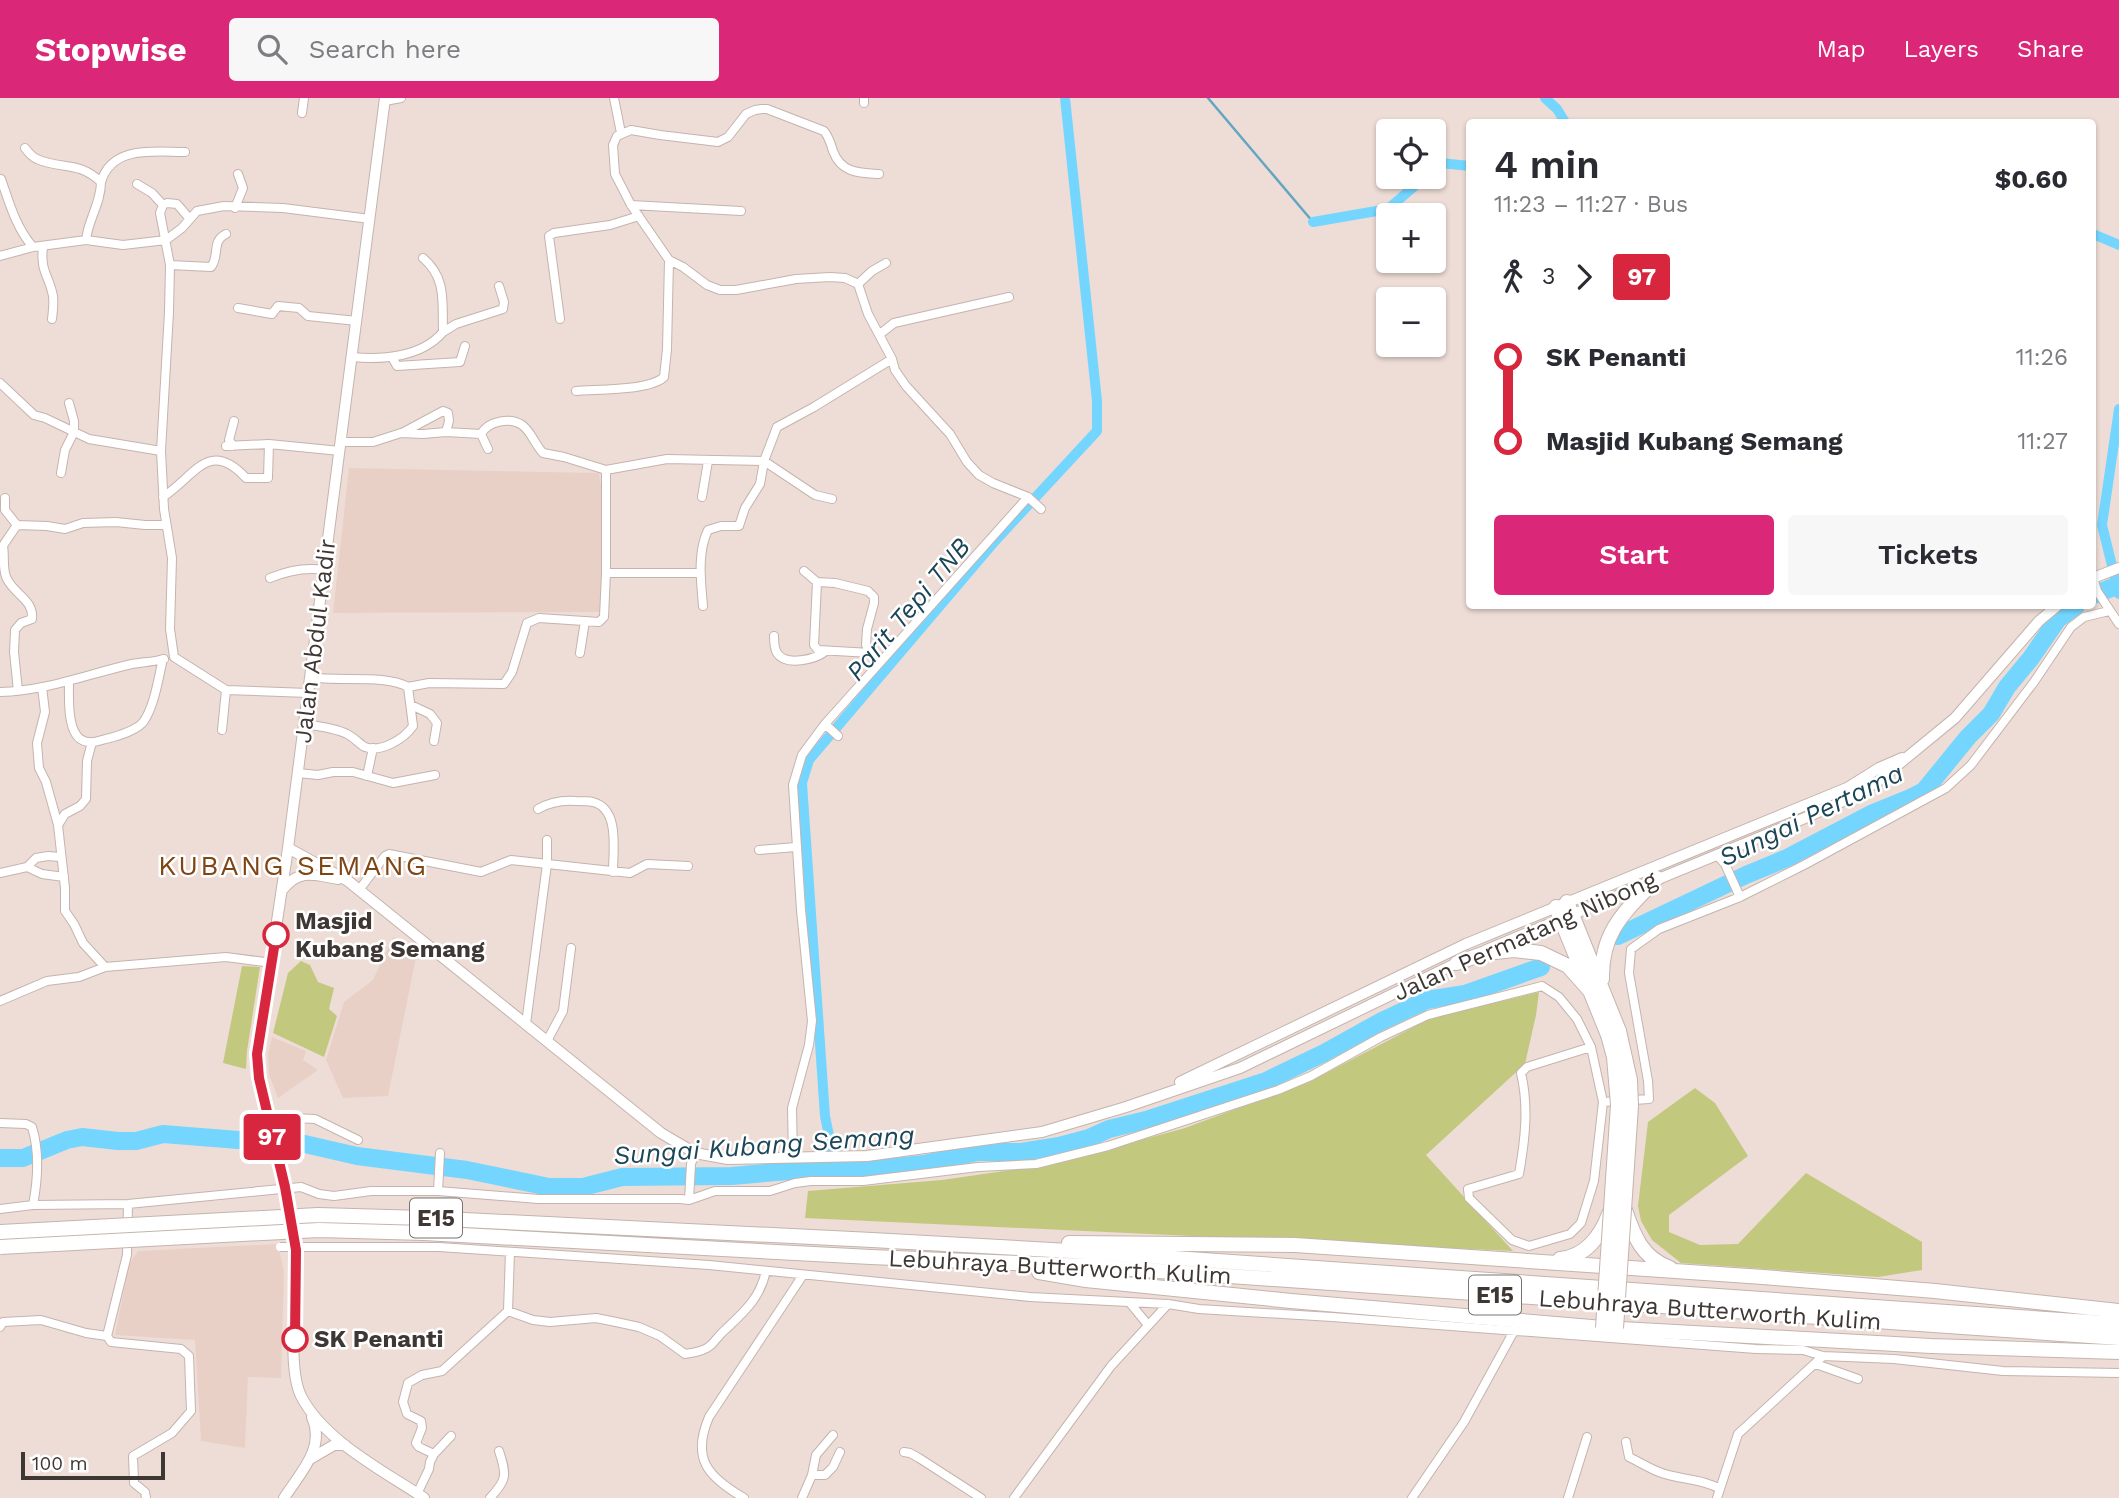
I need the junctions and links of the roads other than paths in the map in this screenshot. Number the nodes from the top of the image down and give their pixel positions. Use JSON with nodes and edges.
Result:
{"nodes":[{"id":1,"x":304,"y":98,"type":"edge"},
{"id":2,"x":401,"y":98,"type":"edge"},
{"id":3,"x":614,"y":98,"type":"edge"},
{"id":4,"x":385,"y":99,"type":"edge"},
{"id":5,"x":302,"y":113,"type":"dead end"},
{"id":6,"x":621,"y":133,"type":"junction"},
{"id":7,"x":24,"y":148,"type":"dead end"},
{"id":8,"x":185,"y":152,"type":"dead end"},
{"id":9,"x":238,"y":174,"type":"dead end"},
{"id":10,"x":880,"y":174,"type":"dead end"},
{"id":11,"x":1,"y":179,"type":"edge"},
{"id":12,"x":101,"y":182,"type":"junction"},
{"id":13,"x":136,"y":184,"type":"dead end"},
{"id":14,"x":163,"y":205,"type":"junction"},
{"id":15,"x":631,"y":205,"type":"junction"},
{"id":16,"x":235,"y":208,"type":"junction"},
{"id":17,"x":741,"y":211,"type":"dead end"},
{"id":18,"x":639,"y":216,"type":"junction"},
{"id":19,"x":189,"y":218,"type":"junction"},
{"id":20,"x":370,"y":219,"type":"junction"},
{"id":21,"x":226,"y":234,"type":"dead end"},
{"id":22,"x":86,"y":240,"type":"junction"},
{"id":23,"x":166,"y":240,"type":"junction"},
{"id":24,"x":33,"y":247,"type":"junction"},
{"id":25,"x":43,"y":247,"type":"junction"},
{"id":26,"x":0,"y":256,"type":"edge"},
{"id":27,"x":423,"y":258,"type":"dead end"},
{"id":28,"x":669,"y":260,"type":"junction"},
{"id":29,"x":886,"y":263,"type":"dead end"},
{"id":30,"x":170,"y":265,"type":"junction"},
{"id":31,"x":858,"y":284,"type":"junction"},
{"id":32,"x":499,"y":286,"type":"dead end"},
{"id":33,"x":1009,"y":297,"type":"dead end"},
{"id":34,"x":238,"y":308,"type":"dead end"},
{"id":35,"x":52,"y":318,"type":"dead end"},
{"id":36,"x":560,"y":318,"type":"dead end"},
{"id":37,"x":357,"y":321,"type":"junction"},
{"id":38,"x":443,"y":332,"type":"junction"},
{"id":39,"x":880,"y":334,"type":"junction"},
{"id":40,"x":465,"y":346,"type":"dead end"},
{"id":41,"x":352,"y":357,"type":"junction"},
{"id":42,"x":392,"y":357,"type":"junction"},
{"id":43,"x":892,"y":359,"type":"junction"},
{"id":44,"x":0,"y":383,"type":"edge"},
{"id":45,"x":576,"y":391,"type":"dead end"},
{"id":46,"x":69,"y":403,"type":"dead end"},
{"id":47,"x":234,"y":421,"type":"dead end"},
{"id":48,"x":74,"y":432,"type":"junction"},
{"id":49,"x":446,"y":432,"type":"junction"},
{"id":50,"x":401,"y":433,"type":"junction"},
{"id":51,"x":481,"y":433,"type":"junction"},
{"id":52,"x":269,"y":444,"type":"junction"},
{"id":53,"x":341,"y":447,"type":"junction"},
{"id":54,"x":488,"y":449,"type":"dead end"},
{"id":55,"x":161,"y":451,"type":"junction"},
{"id":56,"x":708,"y":461,"type":"junction"},
{"id":57,"x":764,"y":461,"type":"junction"},
{"id":58,"x":606,"y":470,"type":"junction"},
{"id":59,"x":61,"y":473,"type":"dead end"},
{"id":60,"x":163,"y":497,"type":"junction"},
{"id":61,"x":702,"y":497,"type":"dead end"},
{"id":62,"x":5,"y":498,"type":"dead end"},
{"id":63,"x":1030,"y":498,"type":"junction"},
{"id":64,"x":832,"y":499,"type":"dead end"},
{"id":65,"x":1040,"y":508,"type":"dead end"},
{"id":66,"x":166,"y":524,"type":"junction"},
{"id":67,"x":17,"y":525,"type":"junction"},
{"id":68,"x":1,"y":548,"type":"edge"},
{"id":69,"x":2119,"y":568,"type":"edge"},
{"id":70,"x":324,"y":570,"type":"junction"},
{"id":71,"x":804,"y":570,"type":"dead end"},
{"id":72,"x":606,"y":573,"type":"junction"},
{"id":73,"x":700,"y":573,"type":"junction"},
{"id":74,"x":2098,"y":576,"type":"edge"},
{"id":75,"x":270,"y":578,"type":"dead end"},
{"id":76,"x":817,"y":582,"type":"junction"},
{"id":77,"x":703,"y":606,"type":"dead end"},
{"id":78,"x":2053,"y":609,"type":"edge"},
{"id":79,"x":2108,"y":610,"type":"junction"},
{"id":80,"x":585,"y":621,"type":"junction"},
{"id":81,"x":2119,"y":624,"type":"edge"},
{"id":82,"x":774,"y":636,"type":"dead end"},
{"id":83,"x":826,"y":652,"type":"junction"},
{"id":84,"x":580,"y":653,"type":"dead end"},
{"id":85,"x":871,"y":653,"type":"junction"},
{"id":86,"x":174,"y":656,"type":"junction"},
{"id":87,"x":163,"y":659,"type":"junction"},
{"id":88,"x":880,"y":662,"type":"junction"},
{"id":89,"x":310,"y":677,"type":"junction"},
{"id":90,"x":69,"y":682,"type":"junction"},
{"id":91,"x":42,"y":687,"type":"junction"},
{"id":92,"x":408,"y":687,"type":"junction"},
{"id":93,"x":226,"y":690,"type":"junction"},
{"id":94,"x":18,"y":691,"type":"junction"},
{"id":95,"x":0,"y":692,"type":"edge"},
{"id":96,"x":308,"y":693,"type":"junction"},
{"id":97,"x":411,"y":705,"type":"junction"},
{"id":98,"x":304,"y":724,"type":"junction"},
{"id":99,"x":827,"y":725,"type":"junction"},
{"id":100,"x":222,"y":730,"type":"dead end"},
{"id":101,"x":838,"y":735,"type":"dead end"},
{"id":102,"x":434,"y":741,"type":"dead end"},
{"id":103,"x":92,"y":743,"type":"junction"},
{"id":104,"x":373,"y":748,"type":"junction"},
{"id":105,"x":1916,"y":751,"type":"junction"},
{"id":106,"x":298,"y":773,"type":"junction"},
{"id":107,"x":435,"y":775,"type":"dead end"},
{"id":108,"x":367,"y":776,"type":"junction"},
{"id":109,"x":538,"y":808,"type":"dead end"},
{"id":110,"x":58,"y":825,"type":"junction"},
{"id":111,"x":547,"y":840,"type":"dead end"},
{"id":112,"x":796,"y":847,"type":"junction"},
{"id":113,"x":288,"y":848,"type":"junction"},
{"id":114,"x":759,"y":850,"type":"dead end"},
{"id":115,"x":1717,"y":855,"type":"junction"},
{"id":116,"x":60,"y":857,"type":"junction"},
{"id":117,"x":547,"y":863,"type":"junction"},
{"id":118,"x":688,"y":866,"type":"dead end"},
{"id":119,"x":27,"y":867,"type":"junction"},
{"id":120,"x":613,"y":872,"type":"junction"},
{"id":121,"x":0,"y":873,"type":"edge"},
{"id":122,"x":64,"y":877,"type":"junction"},
{"id":123,"x":1657,"y":878,"type":"junction"},
{"id":124,"x":348,"y":881,"type":"junction"},
{"id":125,"x":359,"y":890,"type":"junction"},
{"id":126,"x":282,"y":891,"type":"junction"},
{"id":127,"x":1740,"y":897,"type":"junction"},
{"id":128,"x":1564,"y":910,"type":"junction"},
{"id":129,"x":571,"y":948,"type":"dead end"},
{"id":130,"x":272,"y":963,"type":"junction"},
{"id":131,"x":1457,"y":963,"type":"junction"},
{"id":132,"x":105,"y":967,"type":"junction"},
{"id":133,"x":1596,"y":990,"type":"junction"},
{"id":134,"x":0,"y":1001,"type":"edge"},
{"id":135,"x":526,"y":1024,"type":"junction"},
{"id":136,"x":547,"y":1041,"type":"junction"},
{"id":137,"x":1591,"y":1046,"type":"junction"},
{"id":138,"x":1603,"y":1102,"type":"junction"},
{"id":139,"x":1126,"y":1107,"type":"junction"},
{"id":140,"x":268,"y":1121,"type":"junction"},
{"id":141,"x":0,"y":1123,"type":"edge"},
{"id":142,"x":358,"y":1140,"type":"dead end"},
{"id":143,"x":440,"y":1155,"type":"dead end"},
{"id":144,"x":793,"y":1157,"type":"junction"},
{"id":145,"x":693,"y":1158,"type":"junction"},
{"id":146,"x":284,"y":1184,"type":"junction"},
{"id":147,"x":438,"y":1191,"type":"junction"},
{"id":148,"x":689,"y":1197,"type":"junction"},
{"id":149,"x":128,"y":1204,"type":"junction"},
{"id":150,"x":33,"y":1205,"type":"junction"},
{"id":151,"x":1618,"y":1208,"type":"junction"},
{"id":152,"x":0,"y":1209,"type":"edge"},
{"id":153,"x":0,"y":1232,"type":"edge"},
{"id":154,"x":995,"y":1246,"type":"junction"},
{"id":155,"x":0,"y":1247,"type":"edge"},
{"id":156,"x":280,"y":1247,"type":"dead end"},
{"id":157,"x":510,"y":1252,"type":"junction"},
{"id":158,"x":1524,"y":1261,"type":"junction"},
{"id":159,"x":994,"y":1264,"type":"junction"},
{"id":160,"x":1614,"y":1267,"type":"junction"},
{"id":161,"x":766,"y":1271,"type":"junction"},
{"id":162,"x":1680,"y":1272,"type":"junction"},
{"id":163,"x":803,"y":1275,"type":"junction"},
{"id":164,"x":1130,"y":1303,"type":"junction"},
{"id":165,"x":1168,"y":1304,"type":"junction"},
{"id":166,"x":508,"y":1311,"type":"junction"},
{"id":167,"x":2119,"y":1311,"type":"edge"},
{"id":168,"x":2119,"y":1324,"type":"edge"},
{"id":169,"x":1148,"y":1325,"type":"junction"},
{"id":170,"x":0,"y":1327,"type":"edge"},
{"id":171,"x":1610,"y":1328,"type":"junction"},
{"id":172,"x":1514,"y":1331,"type":"junction"},
{"id":173,"x":107,"y":1336,"type":"junction"},
{"id":174,"x":2119,"y":1338,"type":"edge"},
{"id":175,"x":2119,"y":1352,"type":"edge"},
{"id":176,"x":1823,"y":1356,"type":"junction"},
{"id":177,"x":1816,"y":1364,"type":"junction"},
{"id":178,"x":2119,"y":1373,"type":"edge"},
{"id":179,"x":1858,"y":1379,"type":"dead end"},
{"id":180,"x":309,"y":1408,"type":"junction"},
{"id":181,"x":833,"y":1434,"type":"dead end"},
{"id":182,"x":451,"y":1436,"type":"dead end"},
{"id":183,"x":1587,"y":1437,"type":"dead end"},
{"id":184,"x":1626,"y":1442,"type":"dead end"},
{"id":185,"x":345,"y":1445,"type":"junction"},
{"id":186,"x":499,"y":1451,"type":"dead end"},
{"id":187,"x":840,"y":1452,"type":"dead end"},
{"id":188,"x":904,"y":1452,"type":"dead end"},
{"id":189,"x":434,"y":1454,"type":"junction"},
{"id":190,"x":310,"y":1459,"type":"junction"},
{"id":191,"x":812,"y":1475,"type":"junction"},
{"id":192,"x":1718,"y":1494,"type":"edge"},
{"id":193,"x":420,"y":1496,"type":"edge"},
{"id":194,"x":146,"y":1498,"type":"edge"},
{"id":195,"x":284,"y":1498,"type":"edge"},
{"id":196,"x":490,"y":1498,"type":"edge"},
{"id":197,"x":744,"y":1498,"type":"edge"},
{"id":198,"x":802,"y":1498,"type":"edge"},
{"id":199,"x":981,"y":1498,"type":"edge"},
{"id":200,"x":1014,"y":1498,"type":"edge"},
{"id":201,"x":1412,"y":1498,"type":"edge"},
{"id":202,"x":1568,"y":1498,"type":"edge"}],
"edges":[{"from":1,"to":5,"type":"street"},
{"from":2,"to":4,"type":"street"},
{"from":3,"to":6,"type":"street"},
{"from":4,"to":20,"type":"main road","name":"Jalan Abdul Kadir"},
{"from":6,"to":10,"type":"street"},
{"from":6,"to":15,"type":"street"},
{"from":7,"to":12,"type":"street"},
{"from":8,"to":12,"type":"street"},
{"from":9,"to":16,"type":"street"},
{"from":11,"to":24,"type":"street"},
{"from":12,"to":22,"type":"street"},
{"from":13,"to":14,"type":"street"},
{"from":14,"to":19,"type":"street"},
{"from":14,"to":23,"type":"street"},
{"from":15,"to":17,"type":"street"},
{"from":15,"to":18,"type":"street"},
{"from":16,"to":19,"type":"street"},
{"from":16,"to":20,"type":"street"},
{"from":18,"to":28,"type":"street"},
{"from":18,"to":36,"type":"street"},
{"from":19,"to":23,"type":"street"},
{"from":20,"to":37,"type":"main road","name":"Jalan Abdul Kadir"},
{"from":21,"to":30,"type":"street"},
{"from":22,"to":23,"type":"street"},
{"from":22,"to":25,"type":"street"},
{"from":23,"to":30,"type":"street"},
{"from":24,"to":25,"type":"street"},
{"from":24,"to":26,"type":"street"},
{"from":25,"to":35,"type":"street"},
{"from":27,"to":38,"type":"street"},
{"from":28,"to":31,"type":"street"},
{"from":28,"to":45,"type":"street"},
{"from":29,"to":31,"type":"street"},
{"from":30,"to":55,"type":"street"},
{"from":31,"to":39,"type":"street"},
{"from":32,"to":38,"type":"street"},
{"from":33,"to":39,"type":"street"},
{"from":34,"to":37,"type":"street"},
{"from":37,"to":41,"type":"main road","name":"Jalan Abdul Kadir"},
{"from":38,"to":42,"type":"street"},
{"from":39,"to":43,"type":"street"},
{"from":40,"to":42,"type":"street"},
{"from":41,"to":42,"type":"street"},
{"from":41,"to":53,"type":"main road","name":"Jalan Abdul Kadir"},
{"from":43,"to":57,"type":"street"},
{"from":43,"to":63,"type":"street"},
{"from":44,"to":48,"type":"street"},
{"from":46,"to":48,"type":"street"},
{"from":47,"to":52,"type":"street"},
{"from":48,"to":55,"type":"street"},
{"from":48,"to":59,"type":"street"},
{"from":49,"to":50,"type":"street"},
{"from":49,"to":50,"type":"street"},
{"from":49,"to":51,"type":"street"},
{"from":50,"to":53,"type":"street"},
{"from":51,"to":54,"type":"street"},
{"from":51,"to":58,"type":"street"},
{"from":52,"to":53,"type":"street"},
{"from":52,"to":60,"type":"street"},
{"from":53,"to":70,"type":"main road","name":"Jalan Abdul Kadir"},
{"from":55,"to":60,"type":"street"},
{"from":56,"to":57,"type":"street"},
{"from":56,"to":58,"type":"street"},
{"from":56,"to":61,"type":"street"},
{"from":57,"to":64,"type":"street"},
{"from":57,"to":73,"type":"street"},
{"from":58,"to":72,"type":"street"},
{"from":60,"to":66,"type":"street"},
{"from":62,"to":67,"type":"street"},
{"from":63,"to":65,"type":"street"},
{"from":63,"to":88,"type":"street"},
{"from":66,"to":67,"type":"street"},
{"from":66,"to":86,"type":"street"},
{"from":67,"to":68,"type":"street"},
{"from":68,"to":94,"type":"street"},
{"from":69,"to":74,"type":"main road"},
{"from":70,"to":75,"type":"street"},
{"from":70,"to":89,"type":"main road","name":"Jalan Abdul Kadir"},
{"from":71,"to":76,"type":"street"},
{"from":72,"to":73,"type":"street"},
{"from":72,"to":80,"type":"street"},
{"from":73,"to":77,"type":"street"},
{"from":74,"to":79,"type":"street"},
{"from":76,"to":83,"type":"street"},
{"from":76,"to":85,"type":"street"},
{"from":78,"to":105,"type":"main road","name":"Jalan Permatang Nibong"},
{"from":79,"to":81,"type":"street"},
{"from":79,"to":127,"type":"street"},
{"from":80,"to":84,"type":"street"},
{"from":80,"to":92,"type":"street"},
{"from":82,"to":83,"type":"street"},
{"from":83,"to":85,"type":"street"},
{"from":85,"to":88,"type":"street"},
{"from":86,"to":87,"type":"street"},
{"from":86,"to":93,"type":"street"},
{"from":87,"to":90,"type":"street"},
{"from":87,"to":103,"type":"street"},
{"from":88,"to":99,"type":"street"},
{"from":89,"to":92,"type":"street"},
{"from":89,"to":96,"type":"main road","name":"Jalan Abdul Kadir"},
{"from":90,"to":91,"type":"street"},
{"from":90,"to":103,"type":"street"},
{"from":91,"to":94,"type":"street"},
{"from":91,"to":110,"type":"street"},
{"from":92,"to":97,"type":"street"},
{"from":93,"to":96,"type":"street"},
{"from":93,"to":100,"type":"street"},
{"from":94,"to":95,"type":"street"},
{"from":96,"to":98,"type":"main road","name":"Jalan Abdul Kadir"},
{"from":97,"to":102,"type":"street"},
{"from":97,"to":104,"type":"street"},
{"from":98,"to":104,"type":"street"},
{"from":98,"to":106,"type":"main road","name":"Jalan Abdul Kadir"},
{"from":99,"to":101,"type":"street"},
{"from":99,"to":112,"type":"street"},
{"from":103,"to":110,"type":"street"},
{"from":104,"to":108,"type":"street"},
{"from":105,"to":115,"type":"main road","name":"Jalan Permatang Nibong"},
{"from":105,"to":128,"type":"main road","name":"Jalan Permatang Nibong"},
{"from":106,"to":108,"type":"street"},
{"from":106,"to":113,"type":"main road","name":"Jalan Abdul Kadir"},
{"from":107,"to":108,"type":"street"},
{"from":109,"to":120,"type":"street"},
{"from":110,"to":116,"type":"street"},
{"from":111,"to":117,"type":"street"},
{"from":112,"to":114,"type":"street"},
{"from":112,"to":144,"type":"street"},
{"from":113,"to":124,"type":"main road","name":"Jalan Permatang Nibong"},
{"from":113,"to":126,"type":"main road","name":"Jalan Abdul Kadir"},
{"from":115,"to":123,"type":"main road","name":"Jalan Permatang Nibong"},
{"from":115,"to":127,"type":"street"},
{"from":116,"to":119,"type":"street"},
{"from":116,"to":122,"type":"street"},
{"from":117,"to":120,"type":"street"},
{"from":117,"to":125,"type":"street"},
{"from":117,"to":135,"type":"street"},
{"from":118,"to":120,"type":"street"},
{"from":119,"to":121,"type":"street"},
{"from":119,"to":122,"type":"street"},
{"from":122,"to":132,"type":"street"},
{"from":123,"to":128,"type":"main road","name":"Jalan Permatang Nibong"},
{"from":123,"to":133,"type":"highway"},
{"from":124,"to":125,"type":"main road","name":"Jalan Permatang Nibong"},
{"from":124,"to":126,"type":"main road"},
{"from":125,"to":135,"type":"main road","name":"Jalan Permatang Nibong"},
{"from":126,"to":130,"type":"main road","name":"Jalan Abdul Kadir"},
{"from":127,"to":138,"type":"street"},
{"from":128,"to":131,"type":"main road","name":"Jalan Permatang Nibong"},
{"from":128,"to":133,"type":"highway"},
{"from":128,"to":139,"type":"main road","name":"Jalan Permatang Nibong"},
{"from":129,"to":136,"type":"street"},
{"from":130,"to":132,"type":"street"},
{"from":130,"to":140,"type":"main road","name":"Jalan Abdul Kadir"},
{"from":131,"to":133,"type":"highway"},
{"from":131,"to":139,"type":"main road","name":"Jalan Permatang Nibong"},
{"from":132,"to":134,"type":"street"},
{"from":133,"to":151,"type":"highway","bridge":true},
{"from":135,"to":136,"type":"main road","name":"Jalan Permatang Nibong"},
{"from":136,"to":145,"type":"main road","name":"Jalan Permatang Nibong"},
{"from":137,"to":138,"type":"street"},
{"from":137,"to":138,"type":"street"},
{"from":137,"to":148,"type":"street"},
{"from":139,"to":144,"type":"main road","name":"Jalan Permatang Nibong"},
{"from":140,"to":142,"type":"street"},
{"from":140,"to":146,"type":"main road","name":"Jalan Abdul Kadir"},
{"from":141,"to":150,"type":"street"},
{"from":143,"to":147,"type":"street"},
{"from":144,"to":145,"type":"main road","name":"Jalan Permatang Nibong"},
{"from":145,"to":148,"type":"street"},
{"from":146,"to":147,"type":"street"},
{"from":146,"to":149,"type":"street"},
{"from":146,"to":180,"type":"main road","name":"Jalan Abdul Kadir"},
{"from":147,"to":148,"type":"street"},
{"from":149,"to":150,"type":"street"},
{"from":149,"to":173,"type":"street"},
{"from":150,"to":152,"type":"street"},
{"from":151,"to":158,"type":"highway","bridge":true},
{"from":151,"to":160,"type":"highway","bridge":true},
{"from":151,"to":162,"type":"highway"},
{"from":153,"to":154,"type":"highway","name":"Lebuhraya Butterworth Kulim","number":"E15","bridge":true},
{"from":154,"to":158,"type":"highway"},
{"from":154,"to":168,"type":"highway","name":"Lebuhraya Butterworth Kulim","number":"E15"},
{"from":155,"to":159,"type":"highway","name":"Lebuhraya Butterworth Kulim","number":"E15","bridge":true},
{"from":156,"to":157,"type":"street","bridge":true},
{"from":157,"to":161,"type":"street"},
{"from":157,"to":166,"type":"street"},
{"from":158,"to":160,"type":"highway"},
{"from":159,"to":171,"type":"highway"},
{"from":159,"to":174,"type":"highway","name":"Lebuhraya Butterworth Kulim","number":"E15"},
{"from":160,"to":162,"type":"highway"},
{"from":160,"to":171,"type":"highway","bridge":true},
{"from":161,"to":163,"type":"street"},
{"from":161,"to":166,"type":"street"},
{"from":162,"to":167,"type":"highway"},
{"from":163,"to":164,"type":"street"},
{"from":163,"to":197,"type":"street"},
{"from":164,"to":165,"type":"street"},
{"from":164,"to":169,"type":"street"},
{"from":165,"to":169,"type":"street"},
{"from":165,"to":172,"type":"street"},
{"from":166,"to":189,"type":"street"},
{"from":169,"to":200,"type":"street"},
{"from":170,"to":173,"type":"street"},
{"from":171,"to":175,"type":"highway"},
{"from":172,"to":176,"type":"street"},
{"from":172,"to":201,"type":"street"},
{"from":173,"to":194,"type":"street"},
{"from":176,"to":177,"type":"street"},
{"from":176,"to":178,"type":"street"},
{"from":177,"to":179,"type":"street"},
{"from":177,"to":192,"type":"street"},
{"from":180,"to":185,"type":"main road"},
{"from":180,"to":190,"type":"main road"},
{"from":181,"to":191,"type":"street"},
{"from":182,"to":189,"type":"street"},
{"from":183,"to":202,"type":"street"},
{"from":184,"to":192,"type":"street"},
{"from":185,"to":190,"type":"main road"},
{"from":185,"to":193,"type":"main road"},
{"from":186,"to":196,"type":"street"},
{"from":187,"to":191,"type":"street"},
{"from":188,"to":199,"type":"street"},
{"from":189,"to":193,"type":"street"},
{"from":190,"to":195,"type":"main road"},
{"from":191,"to":198,"type":"street"}]}
